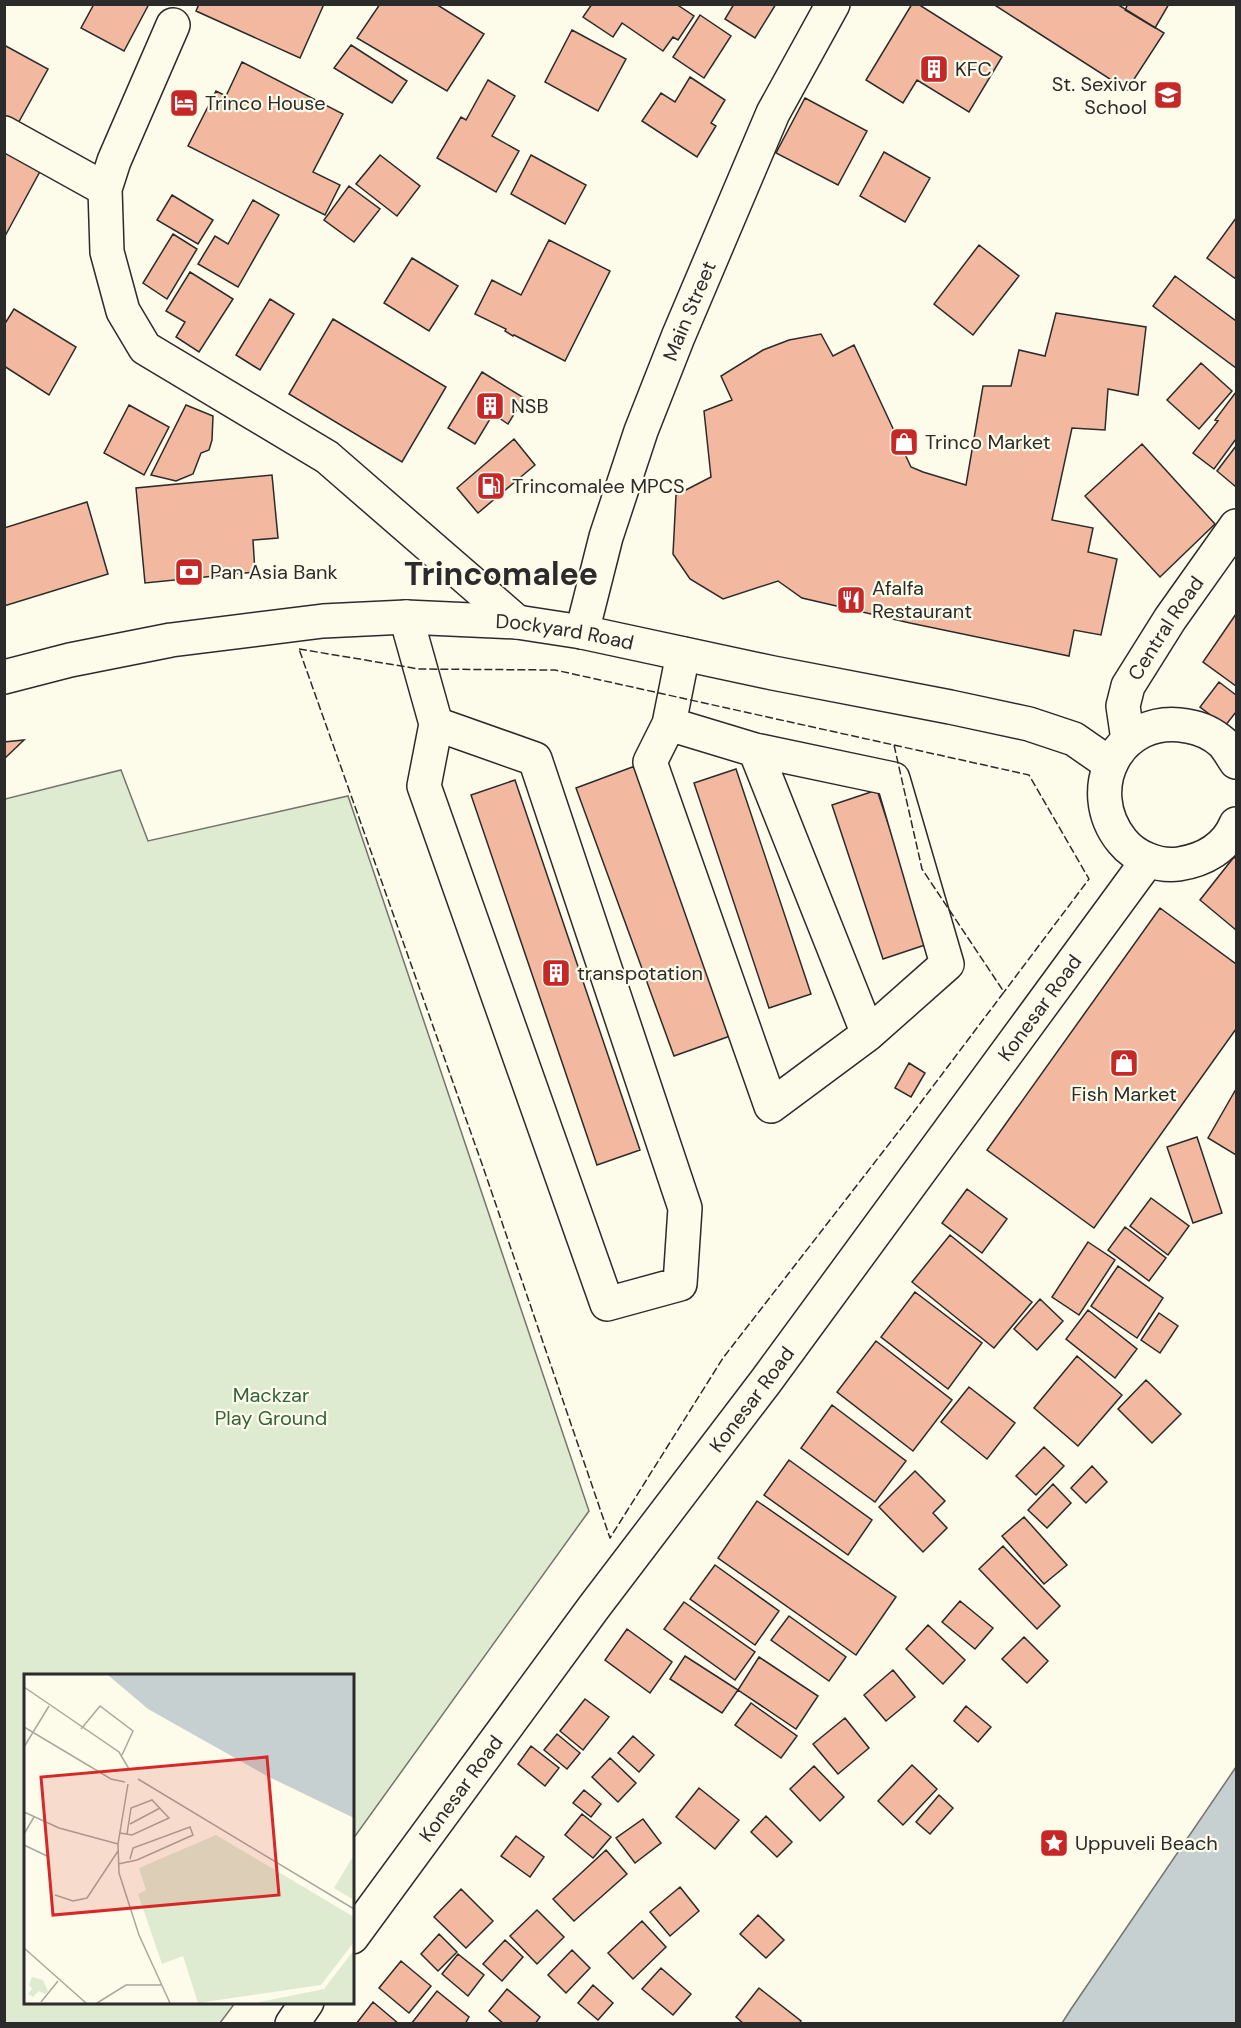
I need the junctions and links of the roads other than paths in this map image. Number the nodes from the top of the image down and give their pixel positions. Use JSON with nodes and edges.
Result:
{"nodes":[{"id":1,"x":833,"y":4,"type":"edge"},
{"id":2,"x":173,"y":25,"type":"dead end"},
{"id":3,"x":4,"y":133,"type":"edge"},
{"id":4,"x":105,"y":189,"type":"junction"},
{"id":5,"x":1236,"y":526,"type":"edge"},
{"id":6,"x":406,"y":617,"type":"junction"},
{"id":7,"x":518,"y":622,"type":"junction"},
{"id":8,"x":582,"y":632,"type":"junction"},
{"id":9,"x":683,"y":654,"type":"junction"},
{"id":10,"x":4,"y":677,"type":"edge"},
{"id":11,"x":436,"y":724,"type":"junction"},
{"id":12,"x":669,"y":724,"type":"junction"},
{"id":13,"x":755,"y":750,"type":"junction"},
{"id":14,"x":1119,"y":752,"type":"junction"},
{"id":15,"x":1236,"y":762,"type":"edge"},
{"id":16,"x":1236,"y":824,"type":"edge"},
{"id":17,"x":1148,"y":860,"type":"junction"},
{"id":18,"x":868,"y":1034,"type":"junction"},
{"id":19,"x":354,"y":1933,"type":"edge"},
{"id":20,"x":306,"y":2004,"type":"edge"},
{"id":21,"x":292,"y":2024,"type":"edge"}],
"edges":[{"from":1,"to":8,"type":"main road","name":"Main Street"},
{"from":2,"to":4,"type":"main road"},
{"from":3,"to":4,"type":"main road"},
{"from":4,"to":7,"type":"main road"},
{"from":5,"to":14,"type":"main road","name":"Central Road"},
{"from":6,"to":7,"type":"main road","name":"Dockyard Road"},
{"from":6,"to":10,"type":"main road","name":"Dockyard Road"},
{"from":6,"to":11,"type":"main road"},
{"from":7,"to":8,"type":"main road","name":"Dockyard Road"},
{"from":8,"to":9,"type":"main road","name":"Dockyard Road"},
{"from":9,"to":12,"type":"main road"},
{"from":9,"to":14,"type":"main road","name":"Dockyard Road"},
{"from":11,"to":11,"type":"main road"},
{"from":12,"to":13,"type":"main road"},
{"from":12,"to":18,"type":"main road"},
{"from":13,"to":18,"type":"main road"},
{"from":13,"to":18,"type":"main road"},
{"from":14,"to":15,"type":"main road"},
{"from":14,"to":17,"type":"main road","name":"Central Road"},
{"from":16,"to":17,"type":"main road"},
{"from":17,"to":19,"type":"main road","name":"Konesar Road"},
{"from":20,"to":21,"type":"main road"}]}
